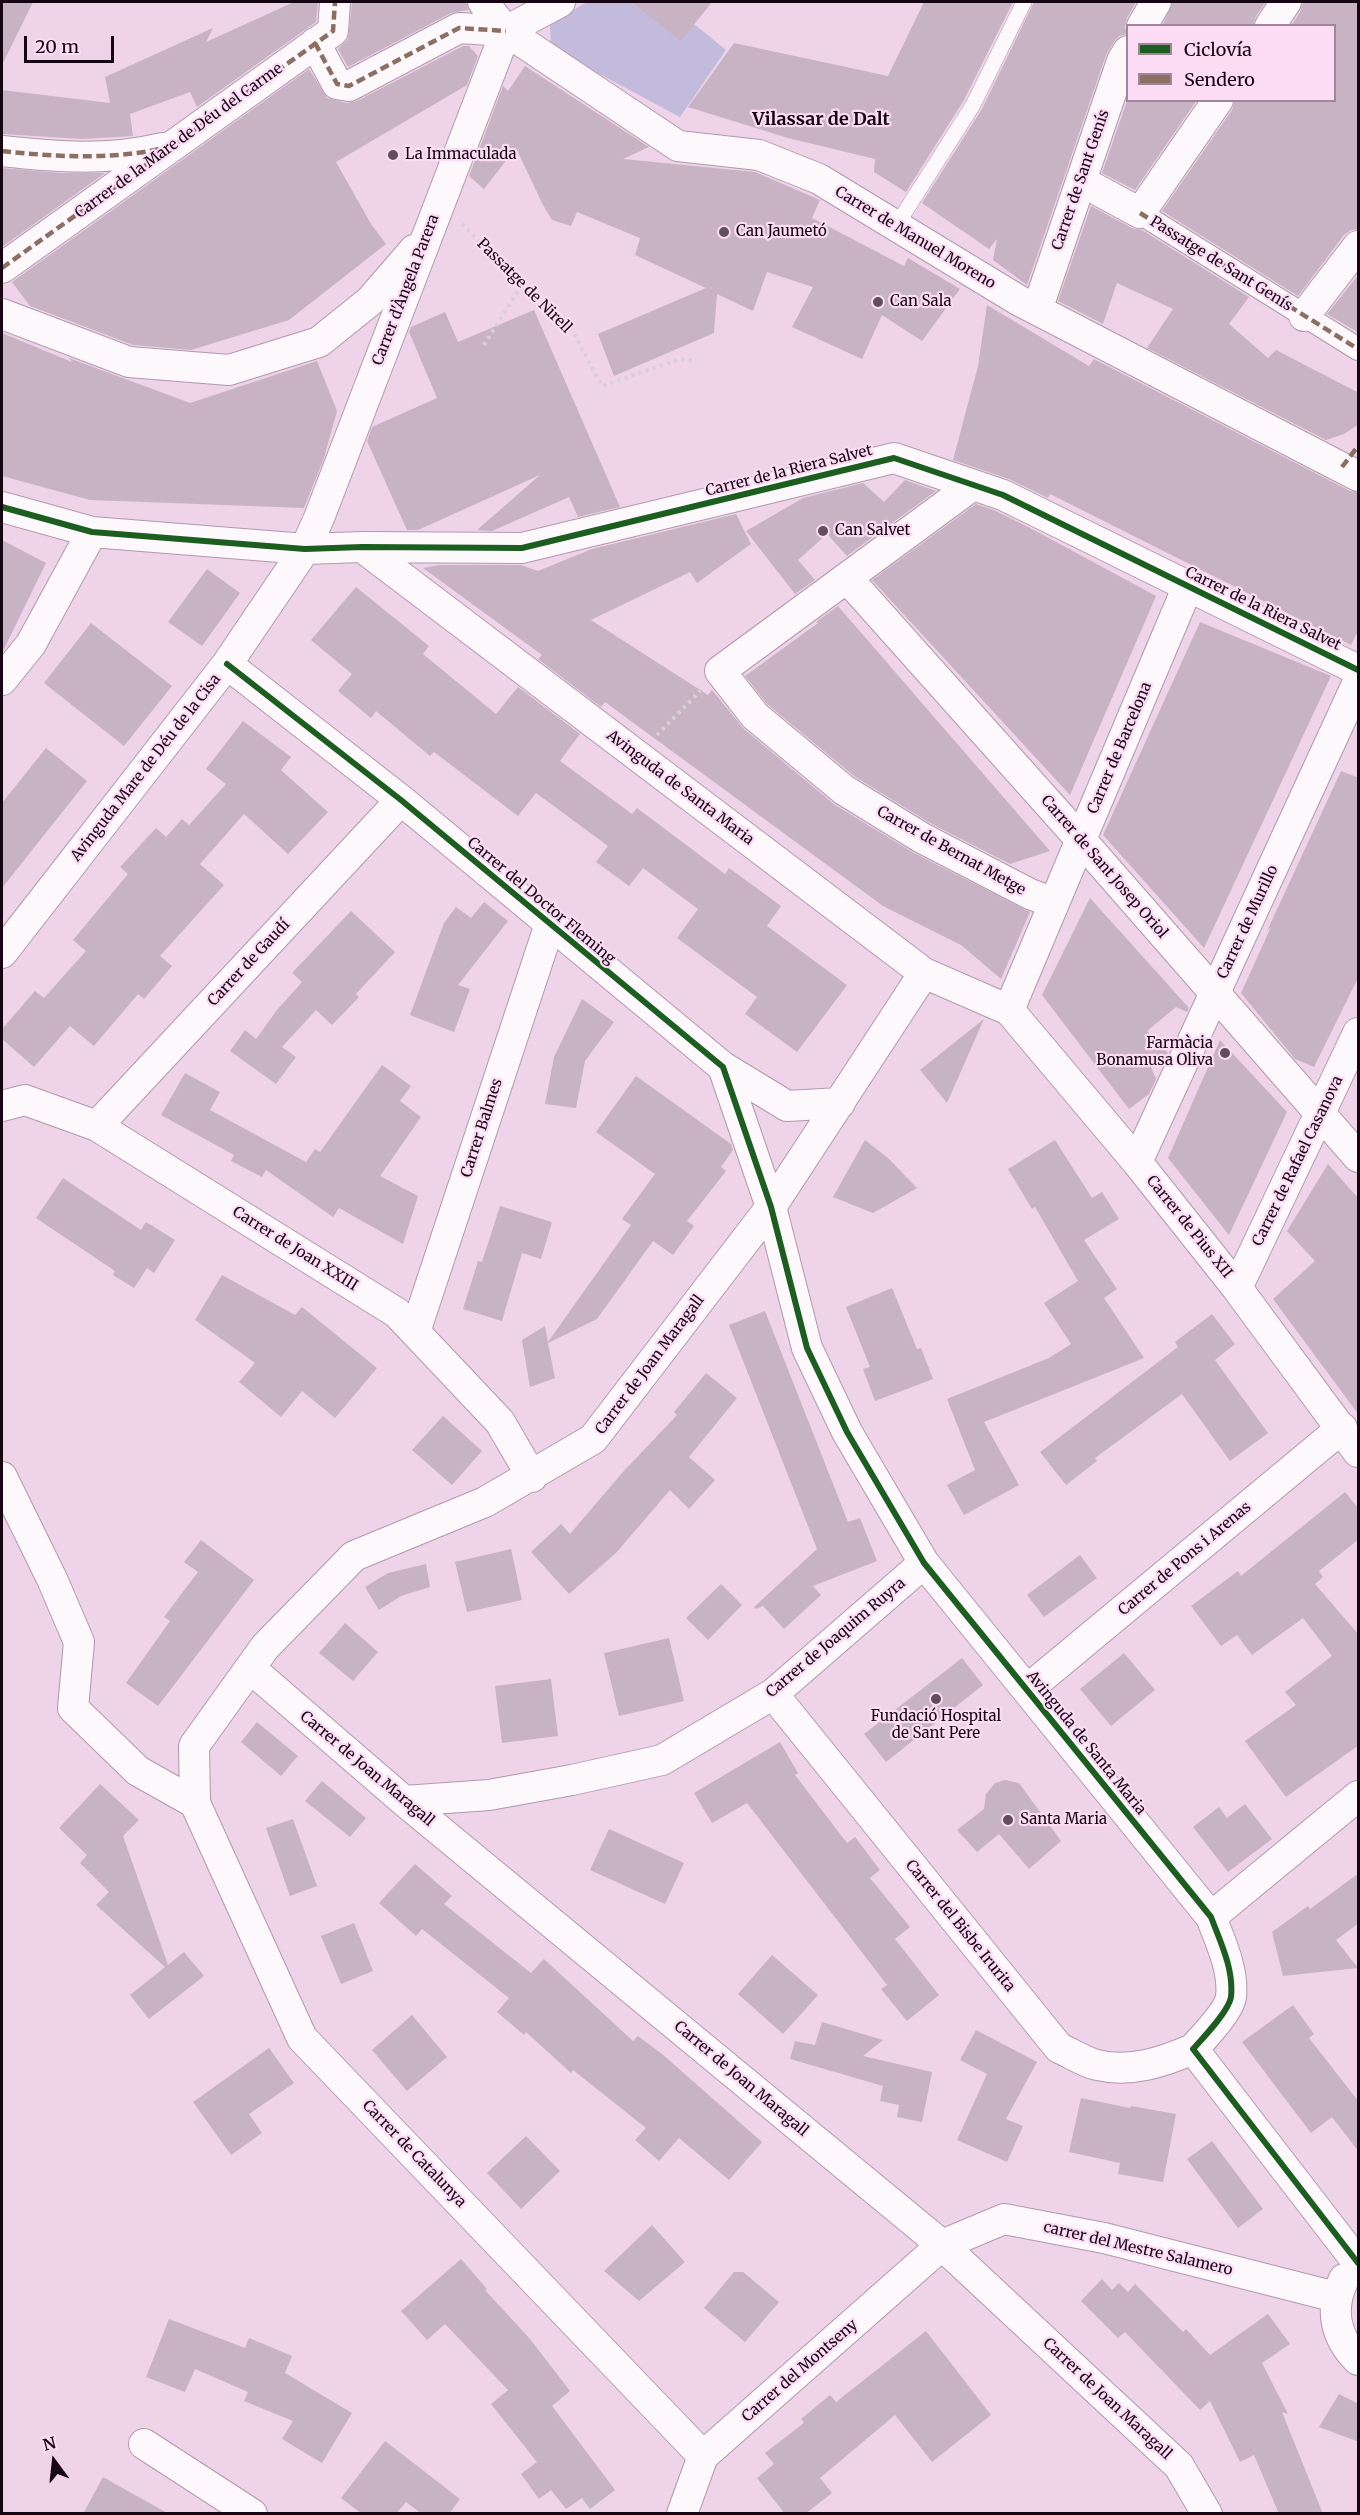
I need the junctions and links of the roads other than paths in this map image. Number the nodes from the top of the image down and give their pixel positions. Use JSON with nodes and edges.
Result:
{"nodes":[{"id":1,"x":336,"y":2,"type":"edge"},
{"id":2,"x":483,"y":2,"type":"edge"},
{"id":3,"x":560,"y":2,"type":"edge"},
{"id":4,"x":1024,"y":2,"type":"edge"},
{"id":5,"x":1156,"y":2,"type":"edge"},
{"id":6,"x":1286,"y":2,"type":"edge"},
{"id":7,"x":1143,"y":24,"type":"edge"},
{"id":8,"x":1271,"y":24,"type":"edge"},
{"id":9,"x":507,"y":31,"type":"junction"},
{"id":10,"x":315,"y":43,"type":"junction"},
{"id":11,"x":1126,"y":54,"type":"edge"},
{"id":12,"x":1217,"y":102,"type":"edge"},
{"id":13,"x":172,"y":146,"type":"junction"},
{"id":14,"x":2,"y":151,"type":"edge"},
{"id":15,"x":1081,"y":181,"type":"junction"},
{"id":16,"x":1140,"y":213,"type":"junction"},
{"id":17,"x":896,"y":226,"type":"junction"},
{"id":18,"x":428,"y":234,"type":"junction"},
{"id":19,"x":1359,"y":246,"type":"edge"},
{"id":20,"x":2,"y":268,"type":"edge"},
{"id":21,"x":1037,"y":310,"type":"junction"},
{"id":22,"x":2,"y":315,"type":"edge"},
{"id":23,"x":1304,"y":316,"type":"junction"},
{"id":24,"x":1359,"y":350,"type":"edge"},
{"id":25,"x":1353,"y":463,"type":"edge"},
{"id":26,"x":973,"y":485,"type":"junction"},
{"id":27,"x":2,"y":507,"type":"edge"},
{"id":28,"x":92,"y":532,"type":"junction"},
{"id":29,"x":362,"y":547,"type":"junction"},
{"id":30,"x":305,"y":549,"type":"junction"},
{"id":31,"x":847,"y":578,"type":"junction"},
{"id":32,"x":1188,"y":586,"type":"junction"},
{"id":33,"x":227,"y":664,"type":"junction"},
{"id":34,"x":1359,"y":670,"type":"edge"},
{"id":35,"x":2,"y":680,"type":"edge"},
{"id":36,"x":1359,"y":682,"type":"edge"},
{"id":37,"x":401,"y":800,"type":"junction"},
{"id":38,"x":1081,"y":840,"type":"junction"},
{"id":39,"x":1054,"y":903,"type":"junction"},
{"id":40,"x":550,"y":924,"type":"junction"},
{"id":41,"x":2,"y":952,"type":"edge"},
{"id":42,"x":924,"y":973,"type":"junction"},
{"id":43,"x":1215,"y":994,"type":"junction"},
{"id":44,"x":1009,"y":1010,"type":"junction"},
{"id":45,"x":1359,"y":1033,"type":"edge"},
{"id":46,"x":723,"y":1067,"type":"junction"},
{"id":47,"x":840,"y":1103,"type":"junction"},
{"id":48,"x":2,"y":1106,"type":"edge"},
{"id":49,"x":1320,"y":1113,"type":"junction"},
{"id":50,"x":97,"y":1126,"type":"junction"},
{"id":51,"x":1359,"y":1157,"type":"edge"},
{"id":52,"x":1137,"y":1162,"type":"junction"},
{"id":53,"x":771,"y":1207,"type":"junction"},
{"id":54,"x":1237,"y":1288,"type":"junction"},
{"id":55,"x":415,"y":1332,"type":"junction"},
{"id":56,"x":1350,"y":1440,"type":"edge"},
{"id":57,"x":2,"y":1477,"type":"edge"},
{"id":58,"x":532,"y":1477,"type":"junction"},
{"id":59,"x":924,"y":1563,"type":"junction"},
{"id":60,"x":250,"y":1668,"type":"junction"},
{"id":61,"x":1028,"y":1689,"type":"junction"},
{"id":62,"x":772,"y":1694,"type":"junction"},
{"id":63,"x":194,"y":1746,"type":"joint"},
{"id":64,"x":1359,"y":1796,"type":"edge"},
{"id":65,"x":404,"y":1801,"type":"junction"},
{"id":66,"x":195,"y":1803,"type":"junction"},
{"id":67,"x":1210,"y":1917,"type":"junction"},
{"id":68,"x":1193,"y":2049,"type":"junction"},
{"id":69,"x":942,"y":2245,"type":"junction"},
{"id":70,"x":1358,"y":2263,"type":"edge"},
{"id":71,"x":1336,"y":2297,"type":"junction"},
{"id":72,"x":1359,"y":2360,"type":"edge"},
{"id":73,"x":144,"y":2444,"type":"dead end"},
{"id":74,"x":703,"y":2456,"type":"junction"},
{"id":75,"x":252,"y":2514,"type":"edge"},
{"id":76,"x":682,"y":2514,"type":"edge"},
{"id":77,"x":1207,"y":2514,"type":"edge"}],
"edges":[{"from":1,"to":10,"type":"street","name":"Carrer de la Mare de Déu del Carme"},
{"from":2,"to":9,"type":"street","name":"Carrer de Manuel Moreno"},
{"from":3,"to":9,"type":"street"},
{"from":4,"to":17,"type":"lane"},
{"from":5,"to":7,"type":"street"},
{"from":6,"to":8,"type":"street"},
{"from":9,"to":10,"type":"street"},
{"from":9,"to":17,"type":"street","name":"Carrer de Manuel Moreno"},
{"from":9,"to":18,"type":"street","name":"Carrer d'Àngela Parera"},
{"from":10,"to":13,"type":"street","name":"Carrer de la Mare de Déu del Carme"},
{"from":11,"to":15,"type":"street","name":"Carrer de Sant Genís"},
{"from":12,"to":16,"type":"street"},
{"from":13,"to":14,"type":"street"},
{"from":13,"to":20,"type":"street","name":"Carrer de la Mare de Déu del Carme"},
{"from":15,"to":16,"type":"street","name":"Passatge de Sant Genís"},
{"from":15,"to":21,"type":"street","name":"Carrer de Sant Genís"},
{"from":16,"to":23,"type":"street","name":"Passatge de Sant Genís"},
{"from":17,"to":21,"type":"street","name":"Carrer de Manuel Moreno"},
{"from":18,"to":22,"type":"street"},
{"from":18,"to":30,"type":"street","name":"Carrer d'Àngela Parera"},
{"from":19,"to":23,"type":"street"},
{"from":21,"to":25,"type":"street","name":"Carrer de Manuel Moreno"},
{"from":23,"to":24,"type":"street","name":"Passatge de Sant Genís"},
{"from":26,"to":29,"type":"street","name":"Carrer de la Riera Salvet"},
{"from":26,"to":31,"type":"street"},
{"from":26,"to":32,"type":"street","name":"Carrer de la Riera Salvet"},
{"from":27,"to":28,"type":"street","name":"Carrer de la Riera Salvet"},
{"from":28,"to":30,"type":"street","name":"Carrer de la Riera Salvet"},
{"from":28,"to":35,"type":"street"},
{"from":29,"to":30,"type":"street","name":"Carrer de la Riera Salvet"},
{"from":29,"to":42,"type":"street","name":"Avinguda de Santa Maria"},
{"from":30,"to":33,"type":"street","name":"Avinguda Mare de Déu de la Cisa"},
{"from":31,"to":38,"type":"street","name":"Carrer de Sant Josep Oriol"},
{"from":31,"to":39,"type":"street","name":"Carrer de Bernat Metge"},
{"from":32,"to":34,"type":"street","name":"Carrer de la Riera Salvet"},
{"from":32,"to":38,"type":"street","name":"Carrer de Barcelona"},
{"from":33,"to":37,"type":"street","name":"Carrer del Doctor Fleming"},
{"from":33,"to":41,"type":"street","name":"Avinguda Mare de Déu de la Cisa"},
{"from":36,"to":43,"type":"street","name":"Carrer de Murillo"},
{"from":37,"to":40,"type":"street","name":"Carrer del Doctor Fleming"},
{"from":37,"to":50,"type":"street","name":"Carrer de Gaudí"},
{"from":38,"to":39,"type":"street","name":"Carrer de Barcelona"},
{"from":38,"to":43,"type":"street","name":"Carrer de Sant Josep Oriol"},
{"from":39,"to":44,"type":"street","name":"Carrer de Barcelona"},
{"from":40,"to":46,"type":"street","name":"Carrer del Doctor Fleming"},
{"from":40,"to":55,"type":"street","name":"Carrer Balmes"},
{"from":42,"to":44,"type":"street","name":"Avinguda de Santa Maria"},
{"from":42,"to":47,"type":"street","name":"Carrer de Joan Maragall"},
{"from":43,"to":49,"type":"street","name":"Carrer de Sant Josep Oriol"},
{"from":43,"to":52,"type":"street","name":"Carrer de Murillo"},
{"from":44,"to":52,"type":"street","name":"Carrer de Pius XII"},
{"from":45,"to":49,"type":"street","name":"Carrer de Rafael Casanova"},
{"from":46,"to":47,"type":"street","name":"Carrer del Doctor Fleming"},
{"from":46,"to":53,"type":"street"},
{"from":47,"to":53,"type":"street","name":"Carrer de Joan Maragall"},
{"from":48,"to":50,"type":"street","name":"Carrer de Joan XXIII"},
{"from":49,"to":51,"type":"street","name":"Carrer de Sant Josep Oriol"},
{"from":49,"to":54,"type":"street","name":"Carrer de Rafael Casanova"},
{"from":50,"to":55,"type":"street","name":"Carrer de Joan XXIII"},
{"from":52,"to":54,"type":"street","name":"Carrer de Pius XII"},
{"from":53,"to":58,"type":"street","name":"Carrer de Joan Maragall"},
{"from":53,"to":59,"type":"street","name":"Avinguda de Santa Maria"},
{"from":54,"to":56,"type":"street","name":"Carrer de Pius XII"},
{"from":55,"to":58,"type":"street","name":"Carrer de Joan XXIII"},
{"from":56,"to":61,"type":"street","name":"Carrer de Pons i Arenas"},
{"from":57,"to":66,"type":"street"},
{"from":58,"to":60,"type":"street","name":"Carrer de Joan Maragall"},
{"from":59,"to":61,"type":"street","name":"Avinguda de Santa Maria"},
{"from":59,"to":62,"type":"street","name":"Carrer de Joaquim Ruyra"},
{"from":60,"to":63,"type":"street","name":"Carrer de Joan Maragall"},
{"from":60,"to":65,"type":"street","name":"Carrer de Joan Maragall"},
{"from":61,"to":67,"type":"street","name":"Avinguda de Santa Maria"},
{"from":62,"to":65,"type":"street","name":"Carrer de Joaquim Ruyra"},
{"from":62,"to":68,"type":"street","name":"Carrer del Bisbe Irurita"},
{"from":63,"to":66,"type":"street","name":"Carrer de Catalunya"},
{"from":64,"to":67,"type":"street"},
{"from":65,"to":69,"type":"street","name":"Carrer de Joan Maragall"},
{"from":66,"to":74,"type":"street","name":"Carrer de Catalunya"},
{"from":67,"to":68,"type":"street","name":"Avinguda de Santa Maria"},
{"from":68,"to":70,"type":"street"},
{"from":69,"to":71,"type":"street","name":"carrer del Mestre Salamero"},
{"from":69,"to":74,"type":"street","name":"Carrer del Montseny"},
{"from":69,"to":77,"type":"street","name":"Carrer de Joan Maragall"},
{"from":70,"to":71,"type":"street"},
{"from":71,"to":72,"type":"street"},
{"from":73,"to":75,"type":"street"},
{"from":74,"to":76,"type":"street","name":"Carrer del Montseny"}]}
